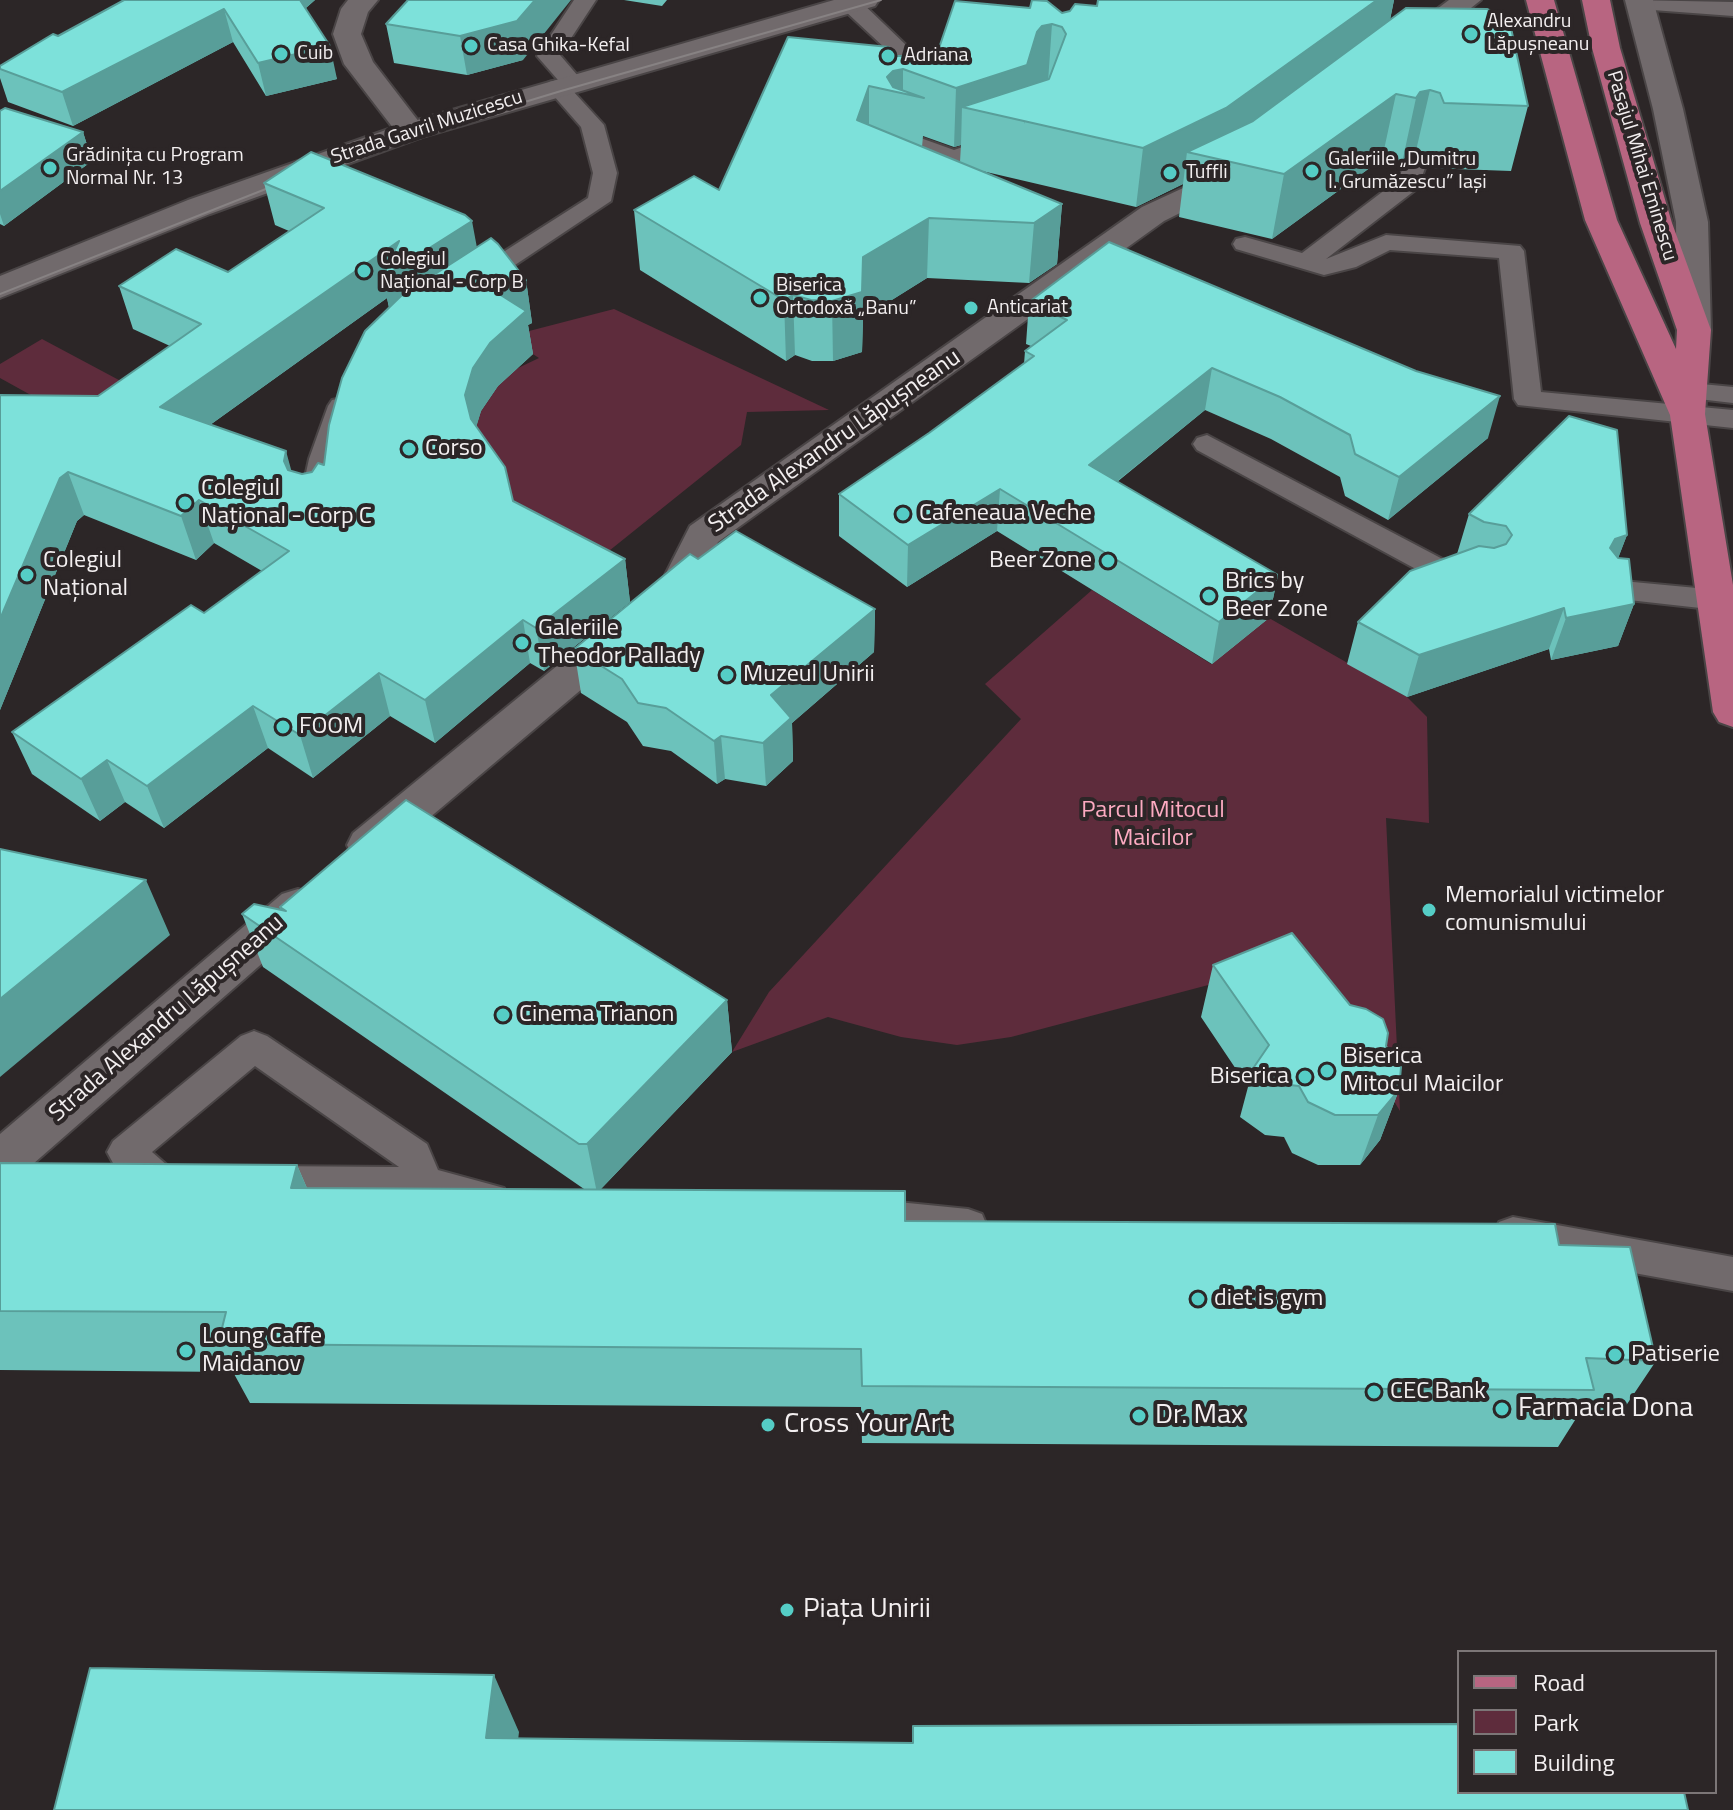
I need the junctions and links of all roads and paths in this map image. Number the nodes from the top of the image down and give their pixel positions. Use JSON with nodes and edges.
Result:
{"nodes":[{"id":1,"x":364,"y":0,"type":"edge"},
{"id":2,"x":585,"y":0,"type":"edge"},
{"id":3,"x":1467,"y":0,"type":"edge"},
{"id":4,"x":1540,"y":0,"type":"edge"},
{"id":5,"x":1578,"y":0,"type":"edge"},
{"id":6,"x":1596,"y":0,"type":"edge"},
{"id":7,"x":858,"y":2,"type":"edge"},
{"id":8,"x":1639,"y":2,"type":"edge"},
{"id":9,"x":1733,"y":9,"type":"edge"},
{"id":10,"x":1379,"y":65,"type":"edge"},
{"id":11,"x":565,"y":85,"type":"junction"},
{"id":12,"x":903,"y":107,"type":"edge"},
{"id":13,"x":411,"y":131,"type":"junction"},
{"id":14,"x":1022,"y":134,"type":"edge"},
{"id":15,"x":901,"y":138,"type":"edge"},
{"id":16,"x":1255,"y":158,"type":"edge"},
{"id":17,"x":1414,"y":165,"type":"dead end"},
{"id":18,"x":1245,"y":244,"type":"dead end"},
{"id":19,"x":1306,"y":262,"type":"junction"},
{"id":20,"x":0,"y":288,"type":"edge"},
{"id":21,"x":450,"y":296,"type":"edge"},
{"id":22,"x":1647,"y":326,"type":"junction"},
{"id":23,"x":1694,"y":330,"type":"junction"},
{"id":24,"x":354,"y":382,"type":"edge"},
{"id":25,"x":1733,"y":395,"type":"edge"},
{"id":26,"x":1690,"y":403,"type":"junction"},
{"id":27,"x":1733,"y":419,"type":"edge"},
{"id":28,"x":1207,"y":444,"type":"dead end"},
{"id":29,"x":313,"y":505,"type":"edge"},
{"id":30,"x":1480,"y":577,"type":"edge"},
{"id":31,"x":1612,"y":590,"type":"edge"},
{"id":32,"x":1718,"y":600,"type":"junction"},
{"id":33,"x":1733,"y":712,"type":"edge"},
{"id":34,"x":0,"y":1163,"type":"edge"},
{"id":35,"x":423,"y":1183,"type":"junction"},
{"id":36,"x":528,"y":1209,"type":"edge"},
{"id":37,"x":826,"y":1213,"type":"edge"},
{"id":38,"x":1007,"y":1231,"type":"edge"},
{"id":39,"x":1477,"y":1233,"type":"edge"},
{"id":40,"x":1733,"y":1274,"type":"edge"}],
"edges":[{"from":1,"to":13,"type":"street"},
{"from":2,"to":11,"type":"lane"},
{"from":3,"to":10,"type":"street"},
{"from":4,"to":22,"type":"main road"},
{"from":5,"to":22,"type":"main road","name":"Pasajul Mihai Eminescu"},
{"from":6,"to":23,"type":"main road","name":"Pasajul Mihai Eminescu"},
{"from":7,"to":11,"type":"street","name":"Strada Gavril Muzicescu"},
{"from":7,"to":12,"type":"lane"},
{"from":8,"to":9,"type":"lane"},
{"from":8,"to":23,"type":"street"},
{"from":11,"to":13,"type":"street","name":"Strada Gavril Muzicescu"},
{"from":11,"to":21,"type":"lane"},
{"from":13,"to":20,"type":"street","name":"Strada Gavril Muzicescu"},
{"from":14,"to":15,"type":"lane"},
{"from":16,"to":34,"type":"street","name":"Strada Alexandru Lăpușneanu"},
{"from":17,"to":19,"type":"lane"},
{"from":18,"to":19,"type":"lane"},
{"from":19,"to":26,"type":"lane"},
{"from":22,"to":26,"type":"main road"},
{"from":23,"to":26,"type":"main road"},
{"from":24,"to":29,"type":"lane"},
{"from":25,"to":26,"type":"lane"},
{"from":26,"to":27,"type":"lane"},
{"from":26,"to":32,"type":"main road"},
{"from":28,"to":30,"type":"lane"},
{"from":31,"to":32,"type":"lane"},
{"from":32,"to":33,"type":"main road"},
{"from":35,"to":35,"type":"lane"},
{"from":35,"to":36,"type":"lane"},
{"from":37,"to":38,"type":"lane"},
{"from":39,"to":40,"type":"lane"}]}
